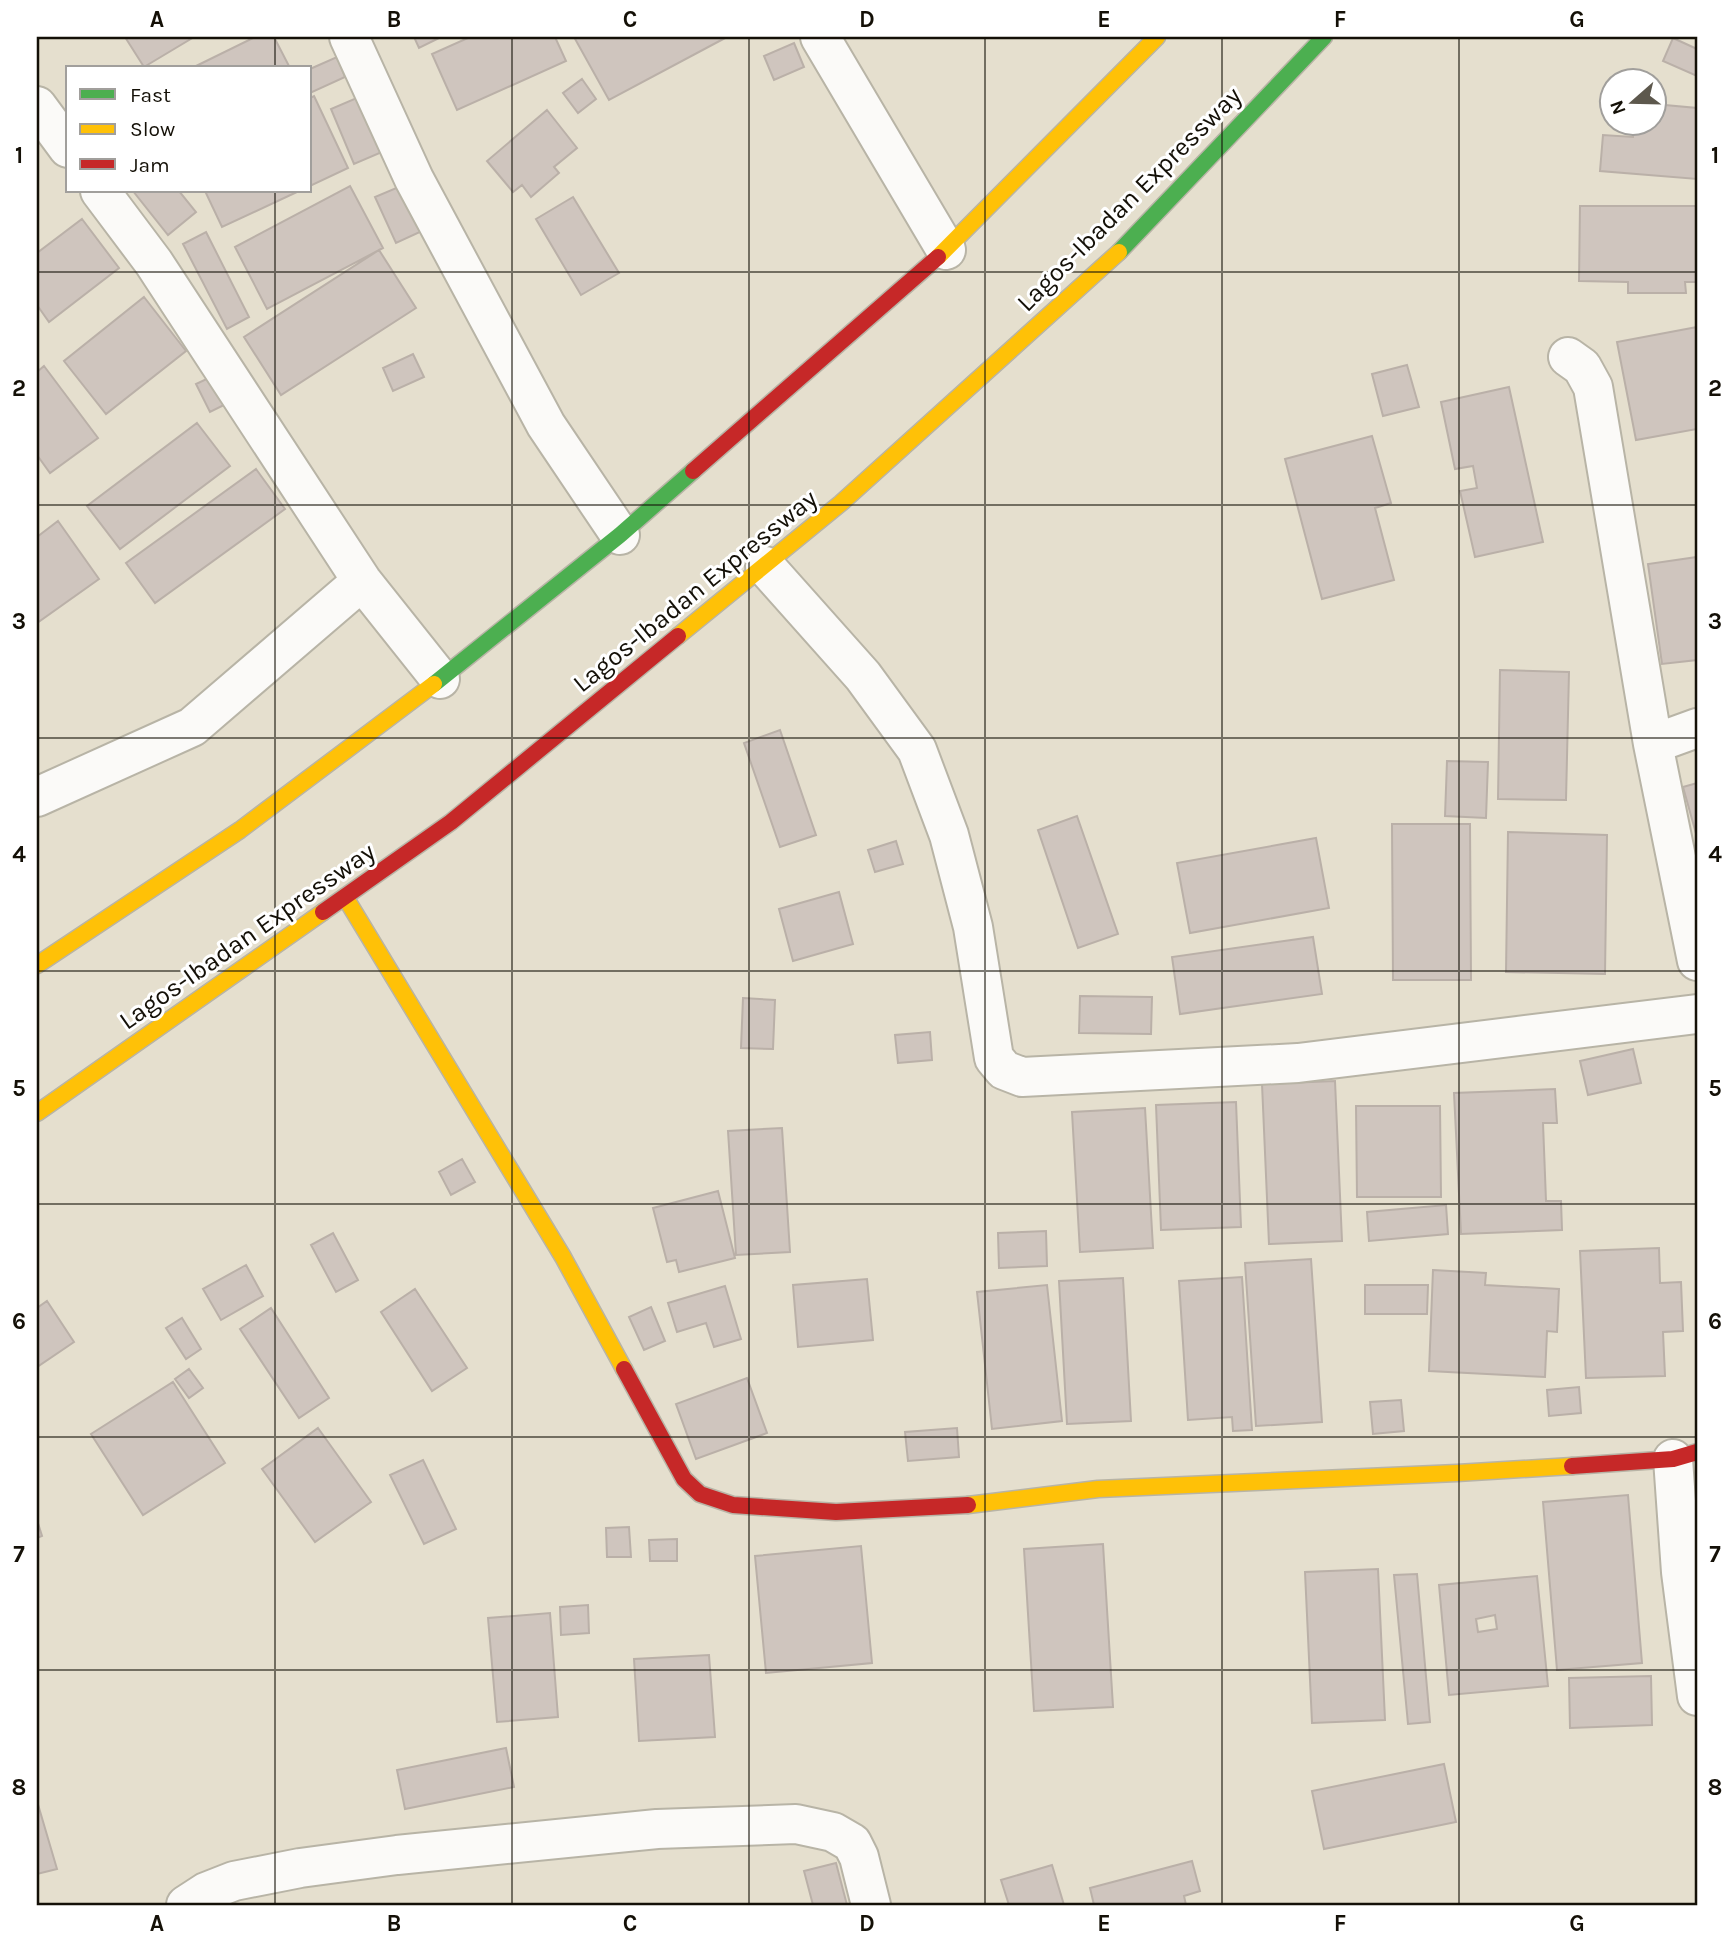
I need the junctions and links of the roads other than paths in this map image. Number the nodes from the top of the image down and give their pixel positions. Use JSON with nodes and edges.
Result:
{"nodes":[{"id":1,"x":349,"y":37,"type":"edge"},
{"id":2,"x":820,"y":37,"type":"edge"},
{"id":3,"x":1157,"y":37,"type":"edge"},
{"id":4,"x":1324,"y":37,"type":"edge"},
{"id":5,"x":37,"y":106,"type":"edge"},
{"id":6,"x":66,"y":145,"type":"edge"},
{"id":7,"x":101,"y":192,"type":"edge"},
{"id":8,"x":946,"y":250,"type":"junction"},
{"id":9,"x":1568,"y":357,"type":"dead end"},
{"id":10,"x":620,"y":535,"type":"junction"},
{"id":11,"x":765,"y":566,"type":"junction"},
{"id":12,"x":362,"y":581,"type":"junction"},
{"id":13,"x":440,"y":678,"type":"junction"},
{"id":14,"x":1697,"y":728,"type":"edge"},
{"id":15,"x":1653,"y":744,"type":"junction"},
{"id":16,"x":37,"y":797,"type":"edge"},
{"id":17,"x":345,"y":897,"type":"junction"},
{"id":18,"x":1697,"y":961,"type":"edge"},
{"id":19,"x":37,"y":965,"type":"edge"},
{"id":20,"x":1697,"y":1014,"type":"edge"},
{"id":21,"x":37,"y":1113,"type":"edge"},
{"id":22,"x":1685,"y":1455,"type":"edge"},
{"id":23,"x":1697,"y":1696,"type":"edge"},
{"id":24,"x":186,"y":1905,"type":"edge"},
{"id":25,"x":871,"y":1905,"type":"edge"}],
"edges":[{"from":1,"to":10,"type":"street"},
{"from":2,"to":8,"type":"street"},
{"from":3,"to":8,"type":"main road"},
{"from":4,"to":11,"type":"main road","name":"Lagos-Ibadan Expressway"},
{"from":5,"to":6,"type":"street"},
{"from":7,"to":12,"type":"street"},
{"from":8,"to":10,"type":"main road"},
{"from":9,"to":15,"type":"street"},
{"from":10,"to":13,"type":"main road"},
{"from":11,"to":17,"type":"main road","name":"Lagos-Ibadan Expressway"},
{"from":11,"to":20,"type":"street"},
{"from":12,"to":13,"type":"street"},
{"from":12,"to":16,"type":"street"},
{"from":13,"to":19,"type":"main road"},
{"from":14,"to":15,"type":"street"},
{"from":15,"to":18,"type":"street"},
{"from":17,"to":21,"type":"main road","name":"Lagos-Ibadan Expressway"},
{"from":17,"to":22,"type":"main road"},
{"from":22,"to":23,"type":"street"},
{"from":24,"to":25,"type":"street"}]}
